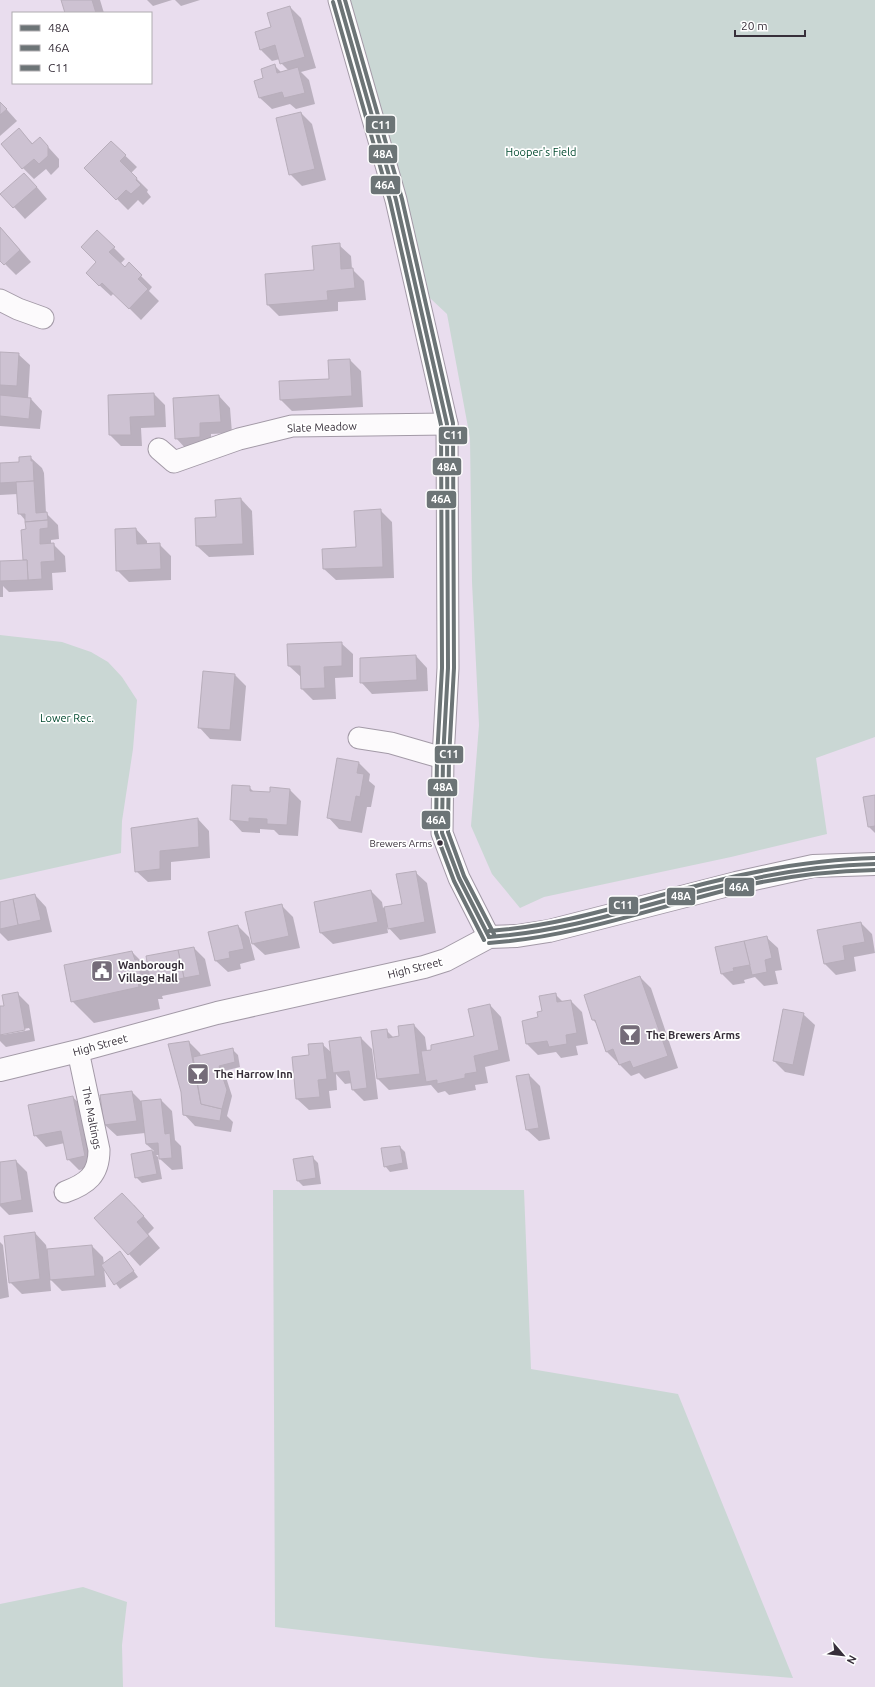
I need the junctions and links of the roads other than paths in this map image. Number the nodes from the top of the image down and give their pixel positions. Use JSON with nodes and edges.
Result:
{"nodes":[{"id":1,"x":339,"y":0,"type":"edge"},
{"id":2,"x":0,"y":300,"type":"edge"},
{"id":3,"x":43,"y":318,"type":"dead end"},
{"id":4,"x":447,"y":424,"type":"junction"},
{"id":5,"x":159,"y":449,"type":"dead end"},
{"id":6,"x":359,"y":738,"type":"dead end"},
{"id":7,"x":443,"y":758,"type":"junction"},
{"id":8,"x":875,"y":864,"type":"edge"},
{"id":9,"x":489,"y":937,"type":"junction"},
{"id":10,"x":78,"y":1051,"type":"junction"},
{"id":11,"x":0,"y":1070,"type":"edge"},
{"id":12,"x":65,"y":1192,"type":"dead end"}],
"edges":[{"from":1,"to":4,"type":"street"},
{"from":2,"to":3,"type":"street"},
{"from":4,"to":5,"type":"street","name":"Slate Meadow"},
{"from":4,"to":7,"type":"street"},
{"from":6,"to":7,"type":"street"},
{"from":7,"to":9,"type":"street"},
{"from":8,"to":9,"type":"street","name":"High Street"},
{"from":9,"to":10,"type":"street","name":"High Street"},
{"from":10,"to":11,"type":"street","name":"High Street"},
{"from":10,"to":12,"type":"street","name":"The Maltings"}]}
